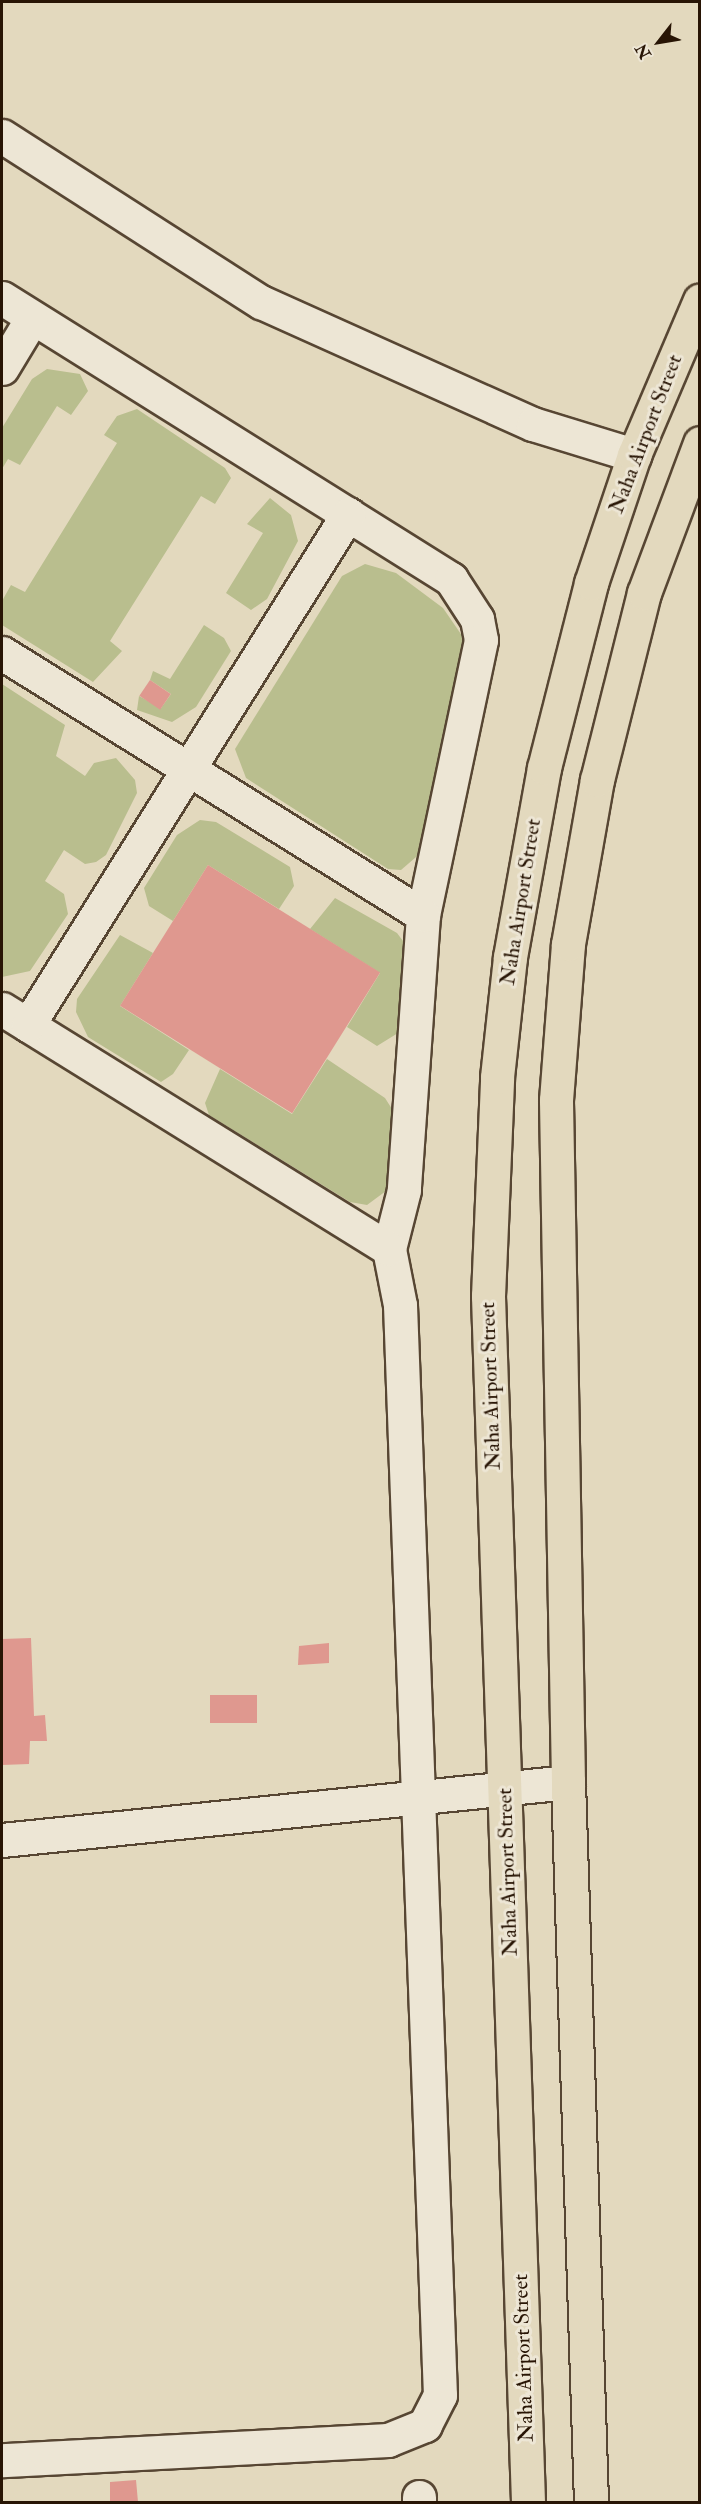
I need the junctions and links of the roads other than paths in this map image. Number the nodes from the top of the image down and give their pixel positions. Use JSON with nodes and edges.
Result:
{"nodes":[{"id":1,"x":2,"y":136,"type":"edge"},
{"id":2,"x":2,"y":298,"type":"edge"},
{"id":3,"x":699,"y":300,"type":"edge"},
{"id":4,"x":31,"y":320,"type":"junction"},
{"id":5,"x":2,"y":368,"type":"edge"},
{"id":6,"x":699,"y":443,"type":"edge"},
{"id":7,"x":634,"y":455,"type":"junction"},
{"id":8,"x":348,"y":514,"type":"junction"},
{"id":9,"x":2,"y":653,"type":"edge"},
{"id":10,"x":186,"y":772,"type":"junction"},
{"id":11,"x":423,"y":915,"type":"junction"},
{"id":12,"x":15,"y":1017,"type":"edge"},
{"id":13,"x":389,"y":1249,"type":"junction"},
{"id":14,"x":568,"y":1782,"type":"junction"},
{"id":15,"x":505,"y":1787,"type":"junction"},
{"id":16,"x":420,"y":1796,"type":"junction"},
{"id":17,"x":2,"y":1840,"type":"edge"},
{"id":18,"x":2,"y":2460,"type":"edge"},
{"id":19,"x":528,"y":2502,"type":"edge"},
{"id":20,"x":591,"y":2502,"type":"edge"}],
"edges":[{"from":1,"to":7,"type":"lane"},
{"from":2,"to":4,"type":"lane"},
{"from":3,"to":7,"type":"highway","name":"Naha Airport Street"},
{"from":4,"to":5,"type":"lane"},
{"from":4,"to":8,"type":"lane"},
{"from":6,"to":14,"type":"highway"},
{"from":7,"to":15,"type":"highway","name":"Naha Airport Street"},
{"from":8,"to":10,"type":"lane"},
{"from":8,"to":11,"type":"lane"},
{"from":9,"to":10,"type":"lane"},
{"from":10,"to":11,"type":"lane"},
{"from":10,"to":12,"type":"lane"},
{"from":11,"to":13,"type":"lane"},
{"from":12,"to":13,"type":"lane"},
{"from":13,"to":16,"type":"lane"},
{"from":14,"to":15,"type":"lane"},
{"from":14,"to":20,"type":"highway"},
{"from":15,"to":16,"type":"lane"},
{"from":15,"to":19,"type":"highway","name":"Naha Airport Street"},
{"from":16,"to":17,"type":"lane"},
{"from":16,"to":18,"type":"lane"}]}
